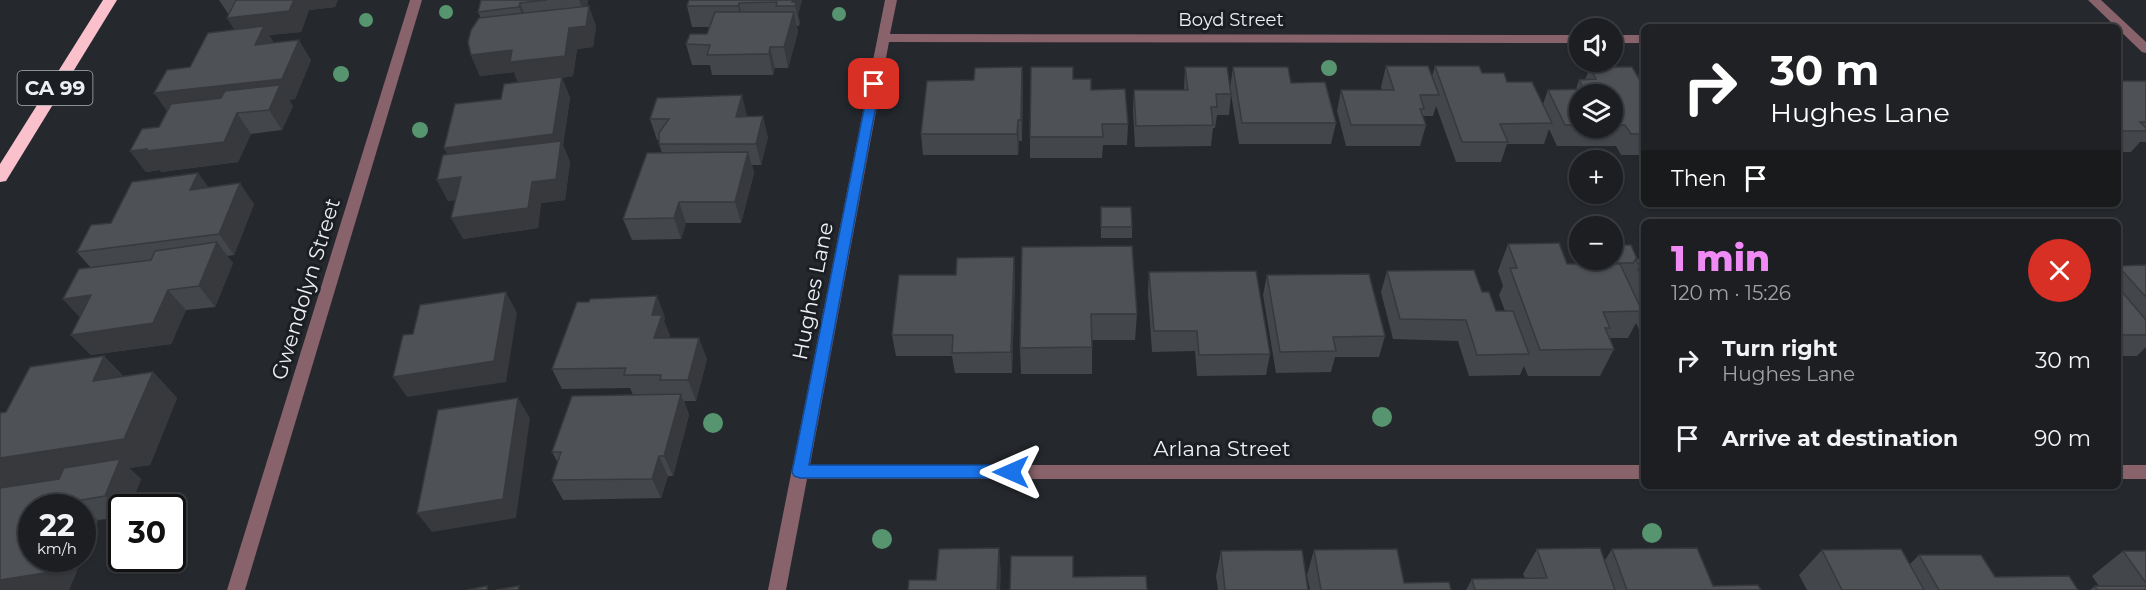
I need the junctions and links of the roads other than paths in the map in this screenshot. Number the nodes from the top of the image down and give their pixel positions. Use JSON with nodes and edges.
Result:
{"nodes":[{"id":1,"x":110,"y":0,"type":"edge"},
{"id":2,"x":416,"y":0,"type":"edge"},
{"id":3,"x":891,"y":0,"type":"edge"},
{"id":4,"x":2094,"y":0,"type":"edge"},
{"id":5,"x":2119,"y":24,"type":"edge"},
{"id":6,"x":2121,"y":26,"type":"edge"},
{"id":7,"x":883,"y":38,"type":"junction"},
{"id":8,"x":1569,"y":39,"type":"edge"},
{"id":9,"x":1623,"y":39,"type":"edge"},
{"id":10,"x":1641,"y":39,"type":"edge"},
{"id":11,"x":2121,"y":39,"type":"edge"},
{"id":12,"x":2135,"y":39,"type":"junction"},
{"id":13,"x":2146,"y":49,"type":"edge"},
{"id":14,"x":0,"y":177,"type":"edge"},
{"id":15,"x":800,"y":472,"type":"junction"},
{"id":16,"x":1641,"y":472,"type":"edge"},
{"id":17,"x":2121,"y":472,"type":"edge"},
{"id":18,"x":2146,"y":472,"type":"edge"},
{"id":19,"x":236,"y":590,"type":"edge"},
{"id":20,"x":777,"y":590,"type":"edge"}],
"edges":[{"from":1,"to":14,"type":"highway","number":"CA 99"},
{"from":2,"to":19,"type":"street","name":"Gwendolyn Street"},
{"from":3,"to":7,"type":"street","name":"Hughes Lane"},
{"from":4,"to":5,"type":"street"},
{"from":6,"to":12,"type":"street"},
{"from":7,"to":8,"type":"street","name":"Boyd Street"},
{"from":7,"to":15,"type":"street","name":"Hughes Lane"},
{"from":9,"to":10,"type":"street"},
{"from":11,"to":12,"type":"street"},
{"from":12,"to":13,"type":"street"},
{"from":15,"to":16,"type":"street","name":"Arlana Street"},
{"from":15,"to":20,"type":"street","name":"Hughes Lane"},
{"from":17,"to":18,"type":"street"}]}
